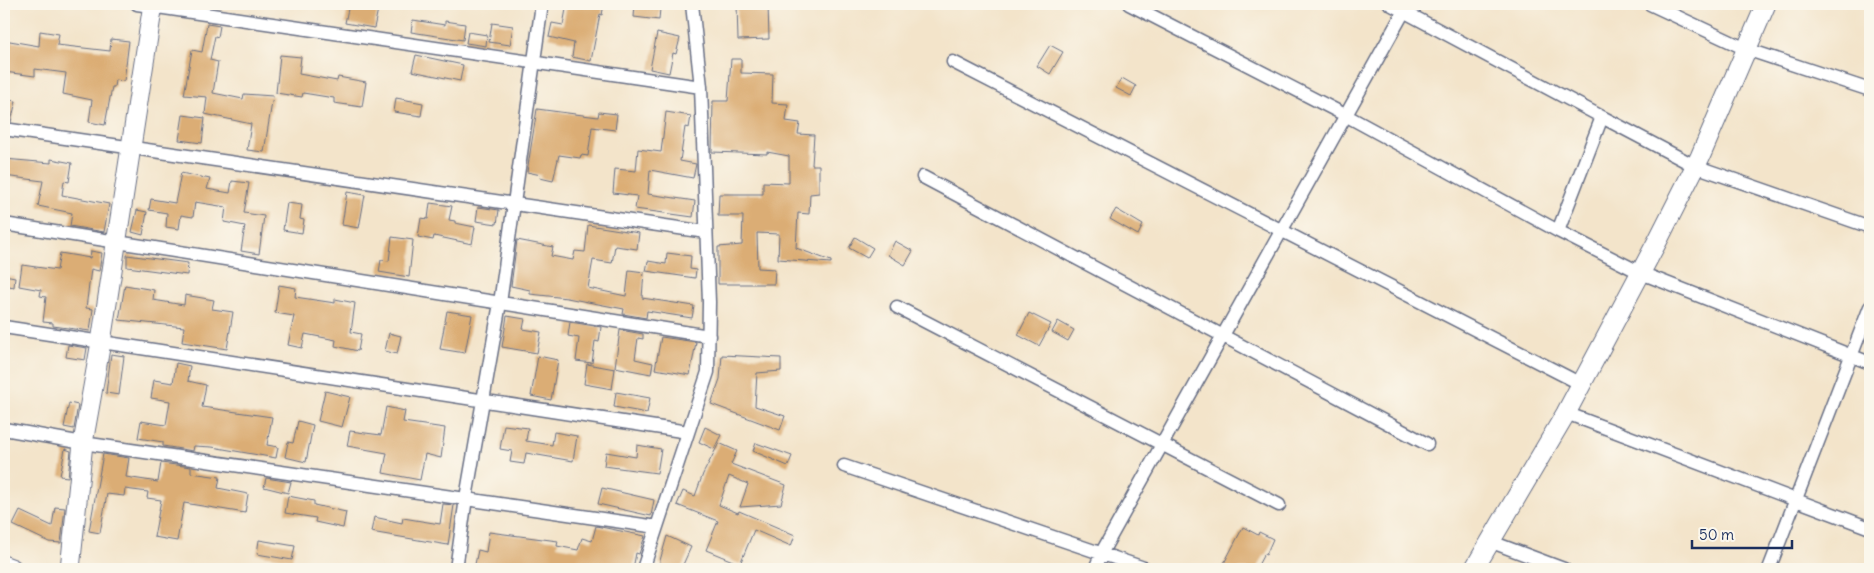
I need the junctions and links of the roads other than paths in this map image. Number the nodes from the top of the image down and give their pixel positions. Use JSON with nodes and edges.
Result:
{"nodes":[{"id":1,"x":147,"y":4,"type":"edge"},
{"id":2,"x":542,"y":4,"type":"edge"},
{"id":3,"x":692,"y":4,"type":"edge"},
{"id":4,"x":1129,"y":4,"type":"edge"},
{"id":5,"x":1390,"y":4,"type":"edge"},
{"id":6,"x":1650,"y":4,"type":"edge"},
{"id":7,"x":1766,"y":4,"type":"edge"},
{"id":8,"x":1406,"y":7,"type":"edge"},
{"id":9,"x":1746,"y":49,"type":"junction"},
{"id":10,"x":533,"y":62,"type":"junction"},
{"id":11,"x":953,"y":62,"type":"dead end"},
{"id":12,"x":702,"y":87,"type":"junction"},
{"id":13,"x":1870,"y":90,"type":"edge"},
{"id":14,"x":1346,"y":116,"type":"junction"},
{"id":15,"x":1602,"y":117,"type":"junction"},
{"id":16,"x":4,"y":129,"type":"edge"},
{"id":17,"x":131,"y":146,"type":"junction"},
{"id":18,"x":1695,"y":166,"type":"junction"},
{"id":19,"x":923,"y":177,"type":"dead end"},
{"id":20,"x":514,"y":204,"type":"junction"},
{"id":21,"x":4,"y":224,"type":"edge"},
{"id":22,"x":1870,"y":227,"type":"edge"},
{"id":23,"x":1283,"y":230,"type":"junction"},
{"id":24,"x":1558,"y":231,"type":"junction"},
{"id":25,"x":706,"y":232,"type":"junction"},
{"id":26,"x":116,"y":244,"type":"junction"},
{"id":27,"x":1641,"y":272,"type":"junction"},
{"id":28,"x":500,"y":303,"type":"junction"},
{"id":29,"x":897,"y":307,"type":"dead end"},
{"id":30,"x":1870,"y":307,"type":"edge"},
{"id":31,"x":4,"y":327,"type":"edge"},
{"id":32,"x":1222,"y":334,"type":"junction"},
{"id":33,"x":709,"y":336,"type":"junction"},
{"id":34,"x":101,"y":342,"type":"junction"},
{"id":35,"x":1852,"y":356,"type":"junction"},
{"id":36,"x":1870,"y":363,"type":"edge"},
{"id":37,"x":1581,"y":384,"type":"junction"},
{"id":38,"x":483,"y":400,"type":"junction"},
{"id":39,"x":1566,"y":413,"type":"junction"},
{"id":40,"x":4,"y":429,"type":"edge"},
{"id":41,"x":688,"y":432,"type":"junction"},
{"id":42,"x":83,"y":443,"type":"junction"},
{"id":43,"x":1162,"y":444,"type":"junction"},
{"id":44,"x":1427,"y":444,"type":"dead end"},
{"id":45,"x":844,"y":466,"type":"dead end"},
{"id":46,"x":466,"y":498,"type":"junction"},
{"id":47,"x":1796,"y":500,"type":"junction"},
{"id":48,"x":1279,"y":505,"type":"dead end"},
{"id":49,"x":657,"y":527,"type":"junction"},
{"id":50,"x":1870,"y":528,"type":"edge"},
{"id":51,"x":1489,"y":541,"type":"junction"},
{"id":52,"x":1102,"y":552,"type":"junction"},
{"id":53,"x":4,"y":566,"type":"edge"},
{"id":54,"x":12,"y":569,"type":"edge"},
{"id":55,"x":70,"y":569,"type":"edge"},
{"id":56,"x":456,"y":569,"type":"edge"},
{"id":57,"x":643,"y":569,"type":"edge"},
{"id":58,"x":1095,"y":569,"type":"edge"},
{"id":59,"x":1147,"y":569,"type":"edge"},
{"id":60,"x":1474,"y":569,"type":"edge"},
{"id":61,"x":1564,"y":569,"type":"edge"},
{"id":62,"x":1769,"y":569,"type":"edge"}],
"edges":[{"from":1,"to":10,"type":"street"},
{"from":1,"to":17,"type":"main road"},
{"from":2,"to":10,"type":"street"},
{"from":3,"to":12,"type":"street"},
{"from":4,"to":14,"type":"street"},
{"from":5,"to":8,"type":"street"},
{"from":6,"to":9,"type":"street"},
{"from":7,"to":9,"type":"main road"},
{"from":8,"to":14,"type":"street"},
{"from":8,"to":15,"type":"street"},
{"from":9,"to":13,"type":"street"},
{"from":9,"to":18,"type":"main road"},
{"from":10,"to":12,"type":"street"},
{"from":10,"to":20,"type":"street"},
{"from":11,"to":23,"type":"street"},
{"from":12,"to":25,"type":"street"},
{"from":14,"to":23,"type":"street"},
{"from":14,"to":24,"type":"street"},
{"from":15,"to":18,"type":"street"},
{"from":15,"to":24,"type":"street"},
{"from":16,"to":17,"type":"street"},
{"from":17,"to":20,"type":"street"},
{"from":17,"to":26,"type":"main road"},
{"from":18,"to":22,"type":"street"},
{"from":18,"to":27,"type":"main road"},
{"from":19,"to":32,"type":"street"},
{"from":20,"to":25,"type":"street"},
{"from":20,"to":28,"type":"street"},
{"from":21,"to":26,"type":"street"},
{"from":23,"to":32,"type":"street"},
{"from":23,"to":37,"type":"street"},
{"from":24,"to":27,"type":"street"},
{"from":25,"to":33,"type":"street"},
{"from":26,"to":28,"type":"street"},
{"from":26,"to":34,"type":"main road"},
{"from":27,"to":35,"type":"street"},
{"from":27,"to":37,"type":"main road"},
{"from":28,"to":33,"type":"street"},
{"from":28,"to":38,"type":"street"},
{"from":29,"to":43,"type":"street"},
{"from":30,"to":35,"type":"street"},
{"from":31,"to":34,"type":"street"},
{"from":32,"to":43,"type":"street"},
{"from":32,"to":44,"type":"street"},
{"from":33,"to":41,"type":"street"},
{"from":34,"to":38,"type":"street"},
{"from":34,"to":42,"type":"main road"},
{"from":35,"to":36,"type":"street"},
{"from":35,"to":47,"type":"street"},
{"from":37,"to":39,"type":"main road"},
{"from":38,"to":41,"type":"street"},
{"from":38,"to":46,"type":"street"},
{"from":39,"to":47,"type":"street"},
{"from":39,"to":51,"type":"main road"},
{"from":40,"to":42,"type":"street"},
{"from":41,"to":49,"type":"street"},
{"from":42,"to":46,"type":"street"},
{"from":42,"to":55,"type":"main road"},
{"from":43,"to":48,"type":"street"},
{"from":43,"to":52,"type":"street"},
{"from":45,"to":52,"type":"street"},
{"from":46,"to":49,"type":"street"},
{"from":46,"to":56,"type":"street"},
{"from":47,"to":50,"type":"street"},
{"from":47,"to":62,"type":"street"},
{"from":49,"to":57,"type":"street"},
{"from":51,"to":60,"type":"main road"},
{"from":51,"to":61,"type":"street"},
{"from":52,"to":58,"type":"street"},
{"from":52,"to":59,"type":"street"},
{"from":53,"to":54,"type":"main road"}]}
